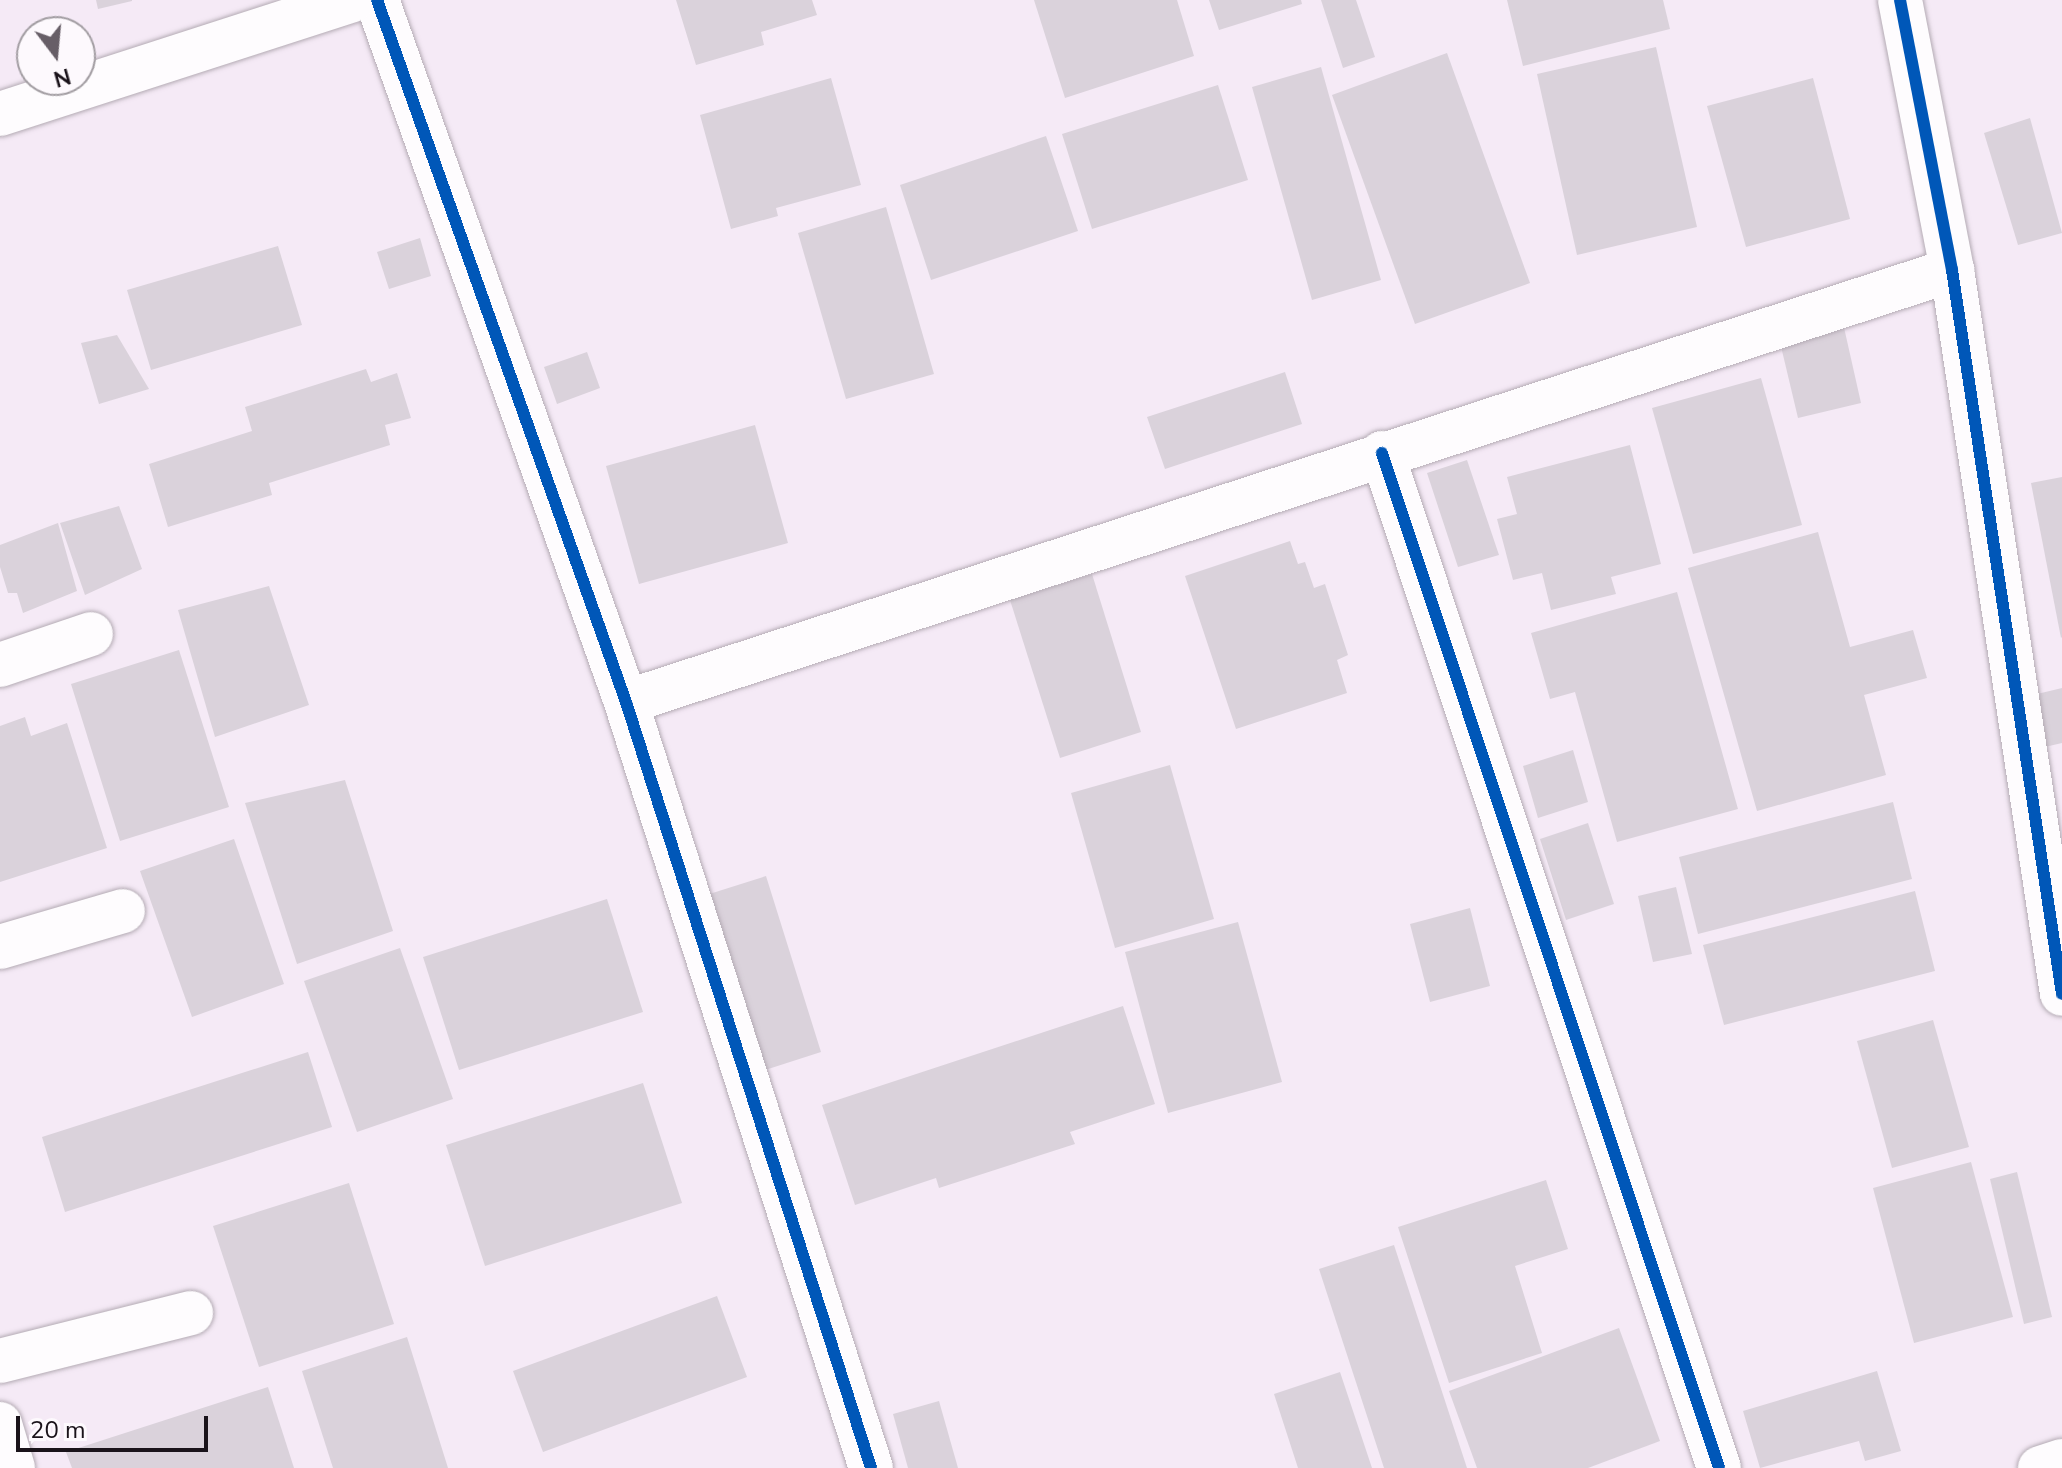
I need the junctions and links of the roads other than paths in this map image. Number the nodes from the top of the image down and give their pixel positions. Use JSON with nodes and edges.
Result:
{"nodes":[{"id":1,"x":352,"y":0,"type":"edge"},
{"id":2,"x":377,"y":0,"type":"edge"},
{"id":3,"x":1900,"y":0,"type":"edge"},
{"id":4,"x":0,"y":114,"type":"edge"},
{"id":5,"x":1952,"y":270,"type":"junction"},
{"id":6,"x":1382,"y":453,"type":"junction"},
{"id":7,"x":91,"y":634,"type":"dead end"},
{"id":8,"x":0,"y":665,"type":"edge"},
{"id":9,"x":626,"y":702,"type":"junction"},
{"id":10,"x":123,"y":911,"type":"dead end"},
{"id":11,"x":0,"y":947,"type":"edge"},
{"id":12,"x":2062,"y":994,"type":"edge"},
{"id":13,"x":191,"y":1313,"type":"dead end"},
{"id":14,"x":0,"y":1361,"type":"edge"},
{"id":15,"x":0,"y":1424,"type":"edge"},
{"id":16,"x":2062,"y":1461,"type":"edge"},
{"id":17,"x":13,"y":1468,"type":"edge"},
{"id":18,"x":871,"y":1468,"type":"edge"},
{"id":19,"x":1719,"y":1468,"type":"edge"},
{"id":20,"x":2040,"y":1468,"type":"edge"}],
"edges":[{"from":1,"to":4,"type":"street"},
{"from":2,"to":9,"type":"street"},
{"from":3,"to":5,"type":"street"},
{"from":5,"to":6,"type":"street"},
{"from":5,"to":12,"type":"street"},
{"from":6,"to":9,"type":"street"},
{"from":6,"to":19,"type":"street"},
{"from":7,"to":8,"type":"street"},
{"from":9,"to":18,"type":"street"},
{"from":10,"to":11,"type":"street"},
{"from":13,"to":14,"type":"street"},
{"from":15,"to":17,"type":"street"},
{"from":16,"to":20,"type":"street"}]}
